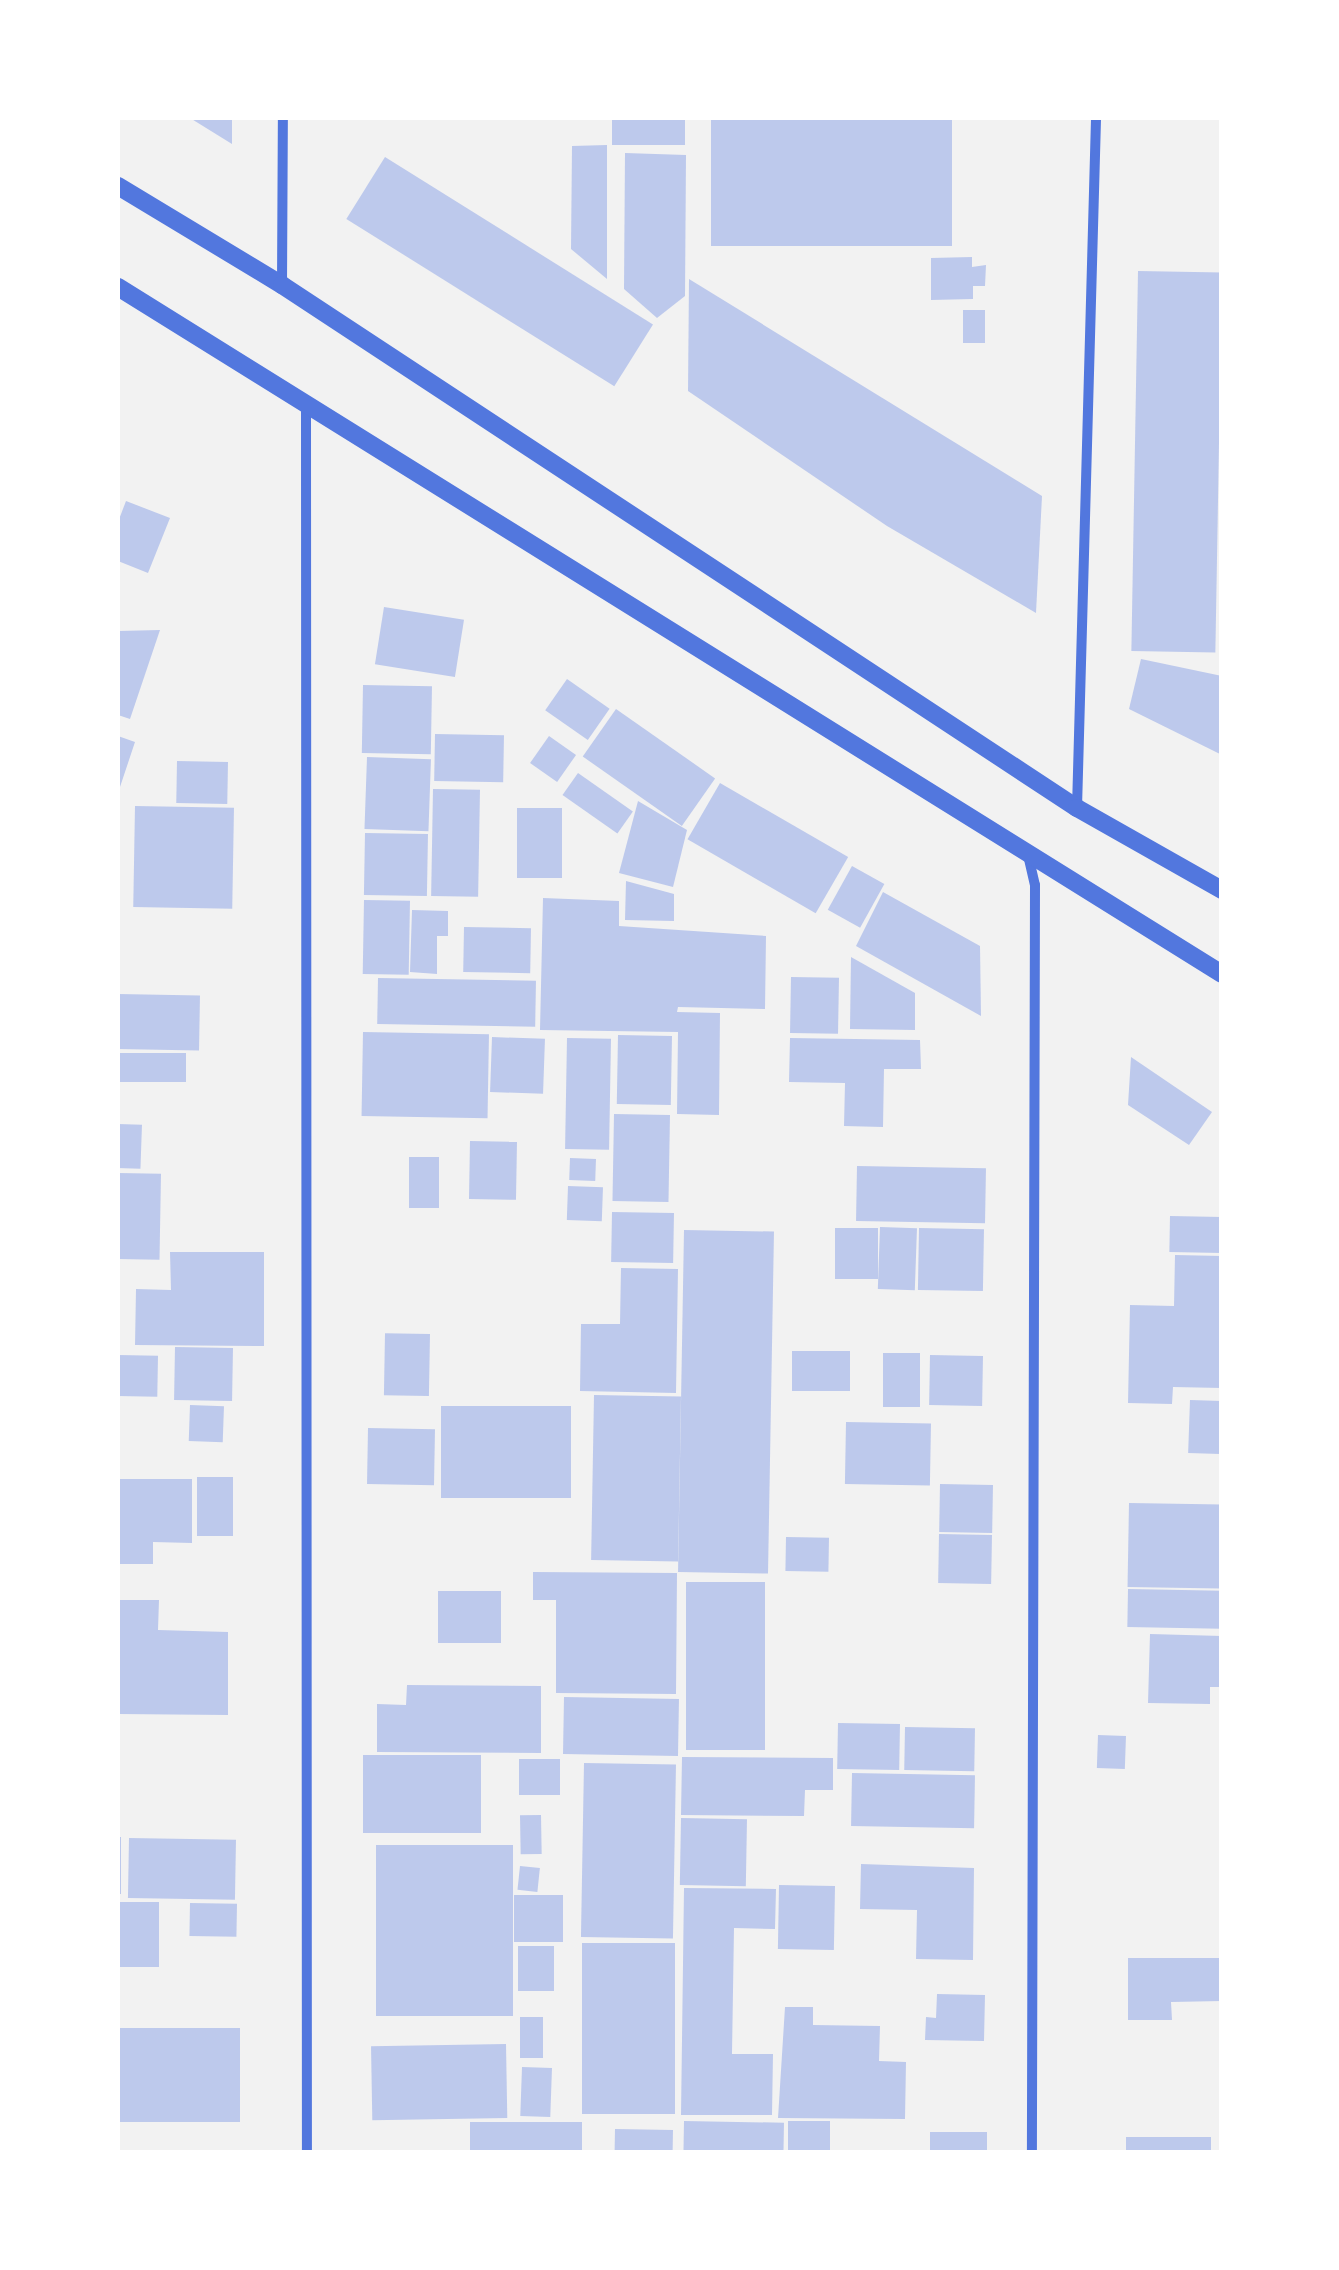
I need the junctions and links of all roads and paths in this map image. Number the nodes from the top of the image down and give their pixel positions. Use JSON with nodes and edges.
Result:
{"nodes":[{"id":1,"x":283,"y":118,"type":"edge"},
{"id":2,"x":1096,"y":118,"type":"edge"},
{"id":3,"x":118,"y":186,"type":"edge"},
{"id":4,"x":282,"y":285,"type":"junction"},
{"id":5,"x":118,"y":288,"type":"edge"},
{"id":6,"x":306,"y":403,"type":"junction"},
{"id":7,"x":1077,"y":808,"type":"junction"},
{"id":8,"x":1026,"y":850,"type":"junction"},
{"id":9,"x":1222,"y":890,"type":"edge"},
{"id":10,"x":1222,"y":974,"type":"edge"},
{"id":11,"x":307,"y":2152,"type":"edge"},
{"id":12,"x":1032,"y":2152,"type":"edge"}],
"edges":[{"from":1,"to":4,"type":"street"},
{"from":2,"to":7,"type":"street"},
{"from":3,"to":4,"type":"street"},
{"from":4,"to":7,"type":"street"},
{"from":5,"to":6,"type":"street"},
{"from":6,"to":8,"type":"street"},
{"from":6,"to":11,"type":"street"},
{"from":7,"to":9,"type":"street"},
{"from":8,"to":10,"type":"street"},
{"from":8,"to":12,"type":"street"}]}
